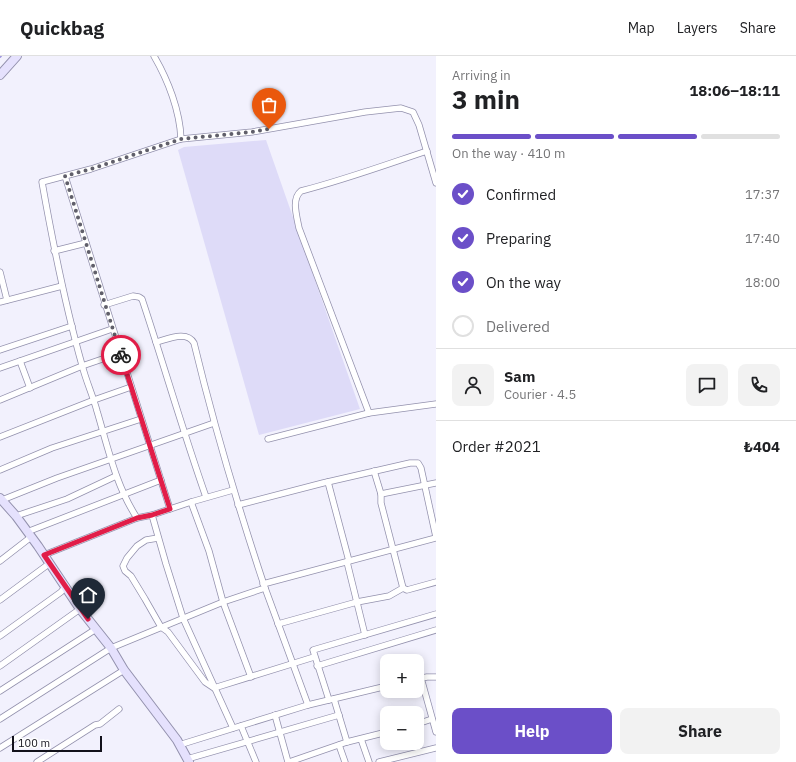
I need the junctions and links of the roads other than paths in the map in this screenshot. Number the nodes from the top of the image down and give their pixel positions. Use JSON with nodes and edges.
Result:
{"nodes":[{"id":1,"x":17,"y":56,"type":"edge"},
{"id":2,"x":154,"y":56,"type":"edge"},
{"id":3,"x":0,"y":75,"type":"edge"},
{"id":4,"x":181,"y":139,"type":"junction"},
{"id":5,"x":427,"y":151,"type":"junction"},
{"id":6,"x":65,"y":176,"type":"junction"},
{"id":7,"x":436,"y":183,"type":"edge"},
{"id":8,"x":86,"y":243,"type":"junction"},
{"id":9,"x":54,"y":251,"type":"junction"},
{"id":10,"x":0,"y":276,"type":"edge"},
{"id":11,"x":62,"y":286,"type":"junction"},
{"id":12,"x":7,"y":300,"type":"junction"},
{"id":13,"x":0,"y":302,"type":"edge"},
{"id":14,"x":104,"y":305,"type":"junction"},
{"id":15,"x":72,"y":326,"type":"junction"},
{"id":16,"x":112,"y":329,"type":"junction"},
{"id":17,"x":76,"y":342,"type":"junction"},
{"id":18,"x":156,"y":342,"type":"junction"},
{"id":19,"x":0,"y":350,"type":"edge"},
{"id":20,"x":120,"y":353,"type":"junction"},
{"id":21,"x":20,"y":361,"type":"junction"},
{"id":22,"x":82,"y":366,"type":"junction"},
{"id":23,"x":0,"y":368,"type":"edge"},
{"id":24,"x":131,"y":387,"type":"junction"},
{"id":25,"x":30,"y":388,"type":"junction"},
{"id":26,"x":0,"y":400,"type":"edge"},
{"id":27,"x":94,"y":400,"type":"junction"},
{"id":28,"x":436,"y":404,"type":"edge"},
{"id":29,"x":369,"y":413,"type":"junction"},
{"id":30,"x":141,"y":419,"type":"junction"},
{"id":31,"x":214,"y":423,"type":"junction"},
{"id":32,"x":104,"y":432,"type":"junction"},
{"id":33,"x":184,"y":433,"type":"junction"},
{"id":34,"x":0,"y":437,"type":"edge"},
{"id":35,"x":268,"y":439,"type":"dead end"},
{"id":36,"x":150,"y":446,"type":"junction"},
{"id":37,"x":112,"y":460,"type":"junction"},
{"id":38,"x":0,"y":470,"type":"edge"},
{"id":39,"x":374,"y":471,"type":"junction"},
{"id":40,"x":116,"y":476,"type":"junction"},
{"id":41,"x":161,"y":480,"type":"junction"},
{"id":42,"x":328,"y":482,"type":"junction"},
{"id":43,"x":436,"y":483,"type":"edge"},
{"id":44,"x":424,"y":486,"type":"junction"},
{"id":45,"x":233,"y":490,"type":"junction"},
{"id":46,"x":123,"y":494,"type":"junction"},
{"id":47,"x":381,"y":494,"type":"junction"},
{"id":48,"x":206,"y":498,"type":"junction"},
{"id":49,"x":1,"y":499,"type":"edge"},
{"id":50,"x":192,"y":502,"type":"junction"},
{"id":51,"x":238,"y":505,"type":"junction"},
{"id":52,"x":170,"y":509,"type":"junction"},
{"id":53,"x":152,"y":515,"type":"junction"},
{"id":54,"x":16,"y":516,"type":"junction"},
{"id":55,"x":137,"y":518,"type":"junction"},
{"id":56,"x":29,"y":534,"type":"junction"},
{"id":57,"x":158,"y":538,"type":"junction"},
{"id":58,"x":436,"y":538,"type":"edge"},
{"id":59,"x":394,"y":550,"type":"junction"},
{"id":60,"x":44,"y":555,"type":"junction"},
{"id":61,"x":0,"y":562,"type":"edge"},
{"id":62,"x":348,"y":562,"type":"junction"},
{"id":63,"x":50,"y":563,"type":"junction"},
{"id":64,"x":436,"y":582,"type":"edge"},
{"id":65,"x":66,"y":586,"type":"junction"},
{"id":66,"x":264,"y":586,"type":"junction"},
{"id":67,"x":403,"y":588,"type":"junction"},
{"id":68,"x":0,"y":600,"type":"edge"},
{"id":69,"x":223,"y":602,"type":"junction"},
{"id":70,"x":357,"y":602,"type":"junction"},
{"id":71,"x":80,"y":609,"type":"junction"},
{"id":72,"x":436,"y":614,"type":"edge"},
{"id":73,"x":183,"y":618,"type":"junction"},
{"id":74,"x":278,"y":624,"type":"junction"},
{"id":75,"x":161,"y":627,"type":"junction"},
{"id":76,"x":96,"y":629,"type":"junction"},
{"id":77,"x":436,"y":630,"type":"edge"},
{"id":78,"x":365,"y":635,"type":"junction"},
{"id":79,"x":0,"y":636,"type":"edge"},
{"id":80,"x":111,"y":648,"type":"junction"},
{"id":81,"x":314,"y":657,"type":"junction"},
{"id":82,"x":293,"y":664,"type":"junction"},
{"id":83,"x":0,"y":666,"type":"edge"},
{"id":84,"x":317,"y":666,"type":"junction"},
{"id":85,"x":124,"y":670,"type":"junction"},
{"id":86,"x":250,"y":677,"type":"junction"},
{"id":87,"x":436,"y":677,"type":"edge"},
{"id":88,"x":424,"y":678,"type":"edge"},
{"id":89,"x":214,"y":688,"type":"junction"},
{"id":90,"x":380,"y":688,"type":"edge"},
{"id":91,"x":0,"y":691,"type":"edge"},
{"id":92,"x":424,"y":694,"type":"edge"},
{"id":93,"x":332,"y":700,"type":"junction"},
{"id":94,"x":308,"y":705,"type":"junction"},
{"id":95,"x":119,"y":709,"type":"dead end"},
{"id":96,"x":275,"y":715,"type":"junction"},
{"id":97,"x":339,"y":715,"type":"junction"},
{"id":98,"x":0,"y":719,"type":"edge"},
{"id":99,"x":432,"y":719,"type":"junction"},
{"id":100,"x":424,"y":722,"type":"edge"},
{"id":101,"x":241,"y":726,"type":"junction"},
{"id":102,"x":233,"y":728,"type":"junction"},
{"id":103,"x":279,"y":732,"type":"junction"},
{"id":104,"x":436,"y":732,"type":"edge"},
{"id":105,"x":380,"y":734,"type":"edge"},
{"id":106,"x":360,"y":739,"type":"junction"},
{"id":107,"x":248,"y":742,"type":"junction"},
{"id":108,"x":347,"y":742,"type":"junction"},
{"id":109,"x":179,"y":745,"type":"junction"},
{"id":110,"x":339,"y":745,"type":"junction"},
{"id":111,"x":0,"y":748,"type":"edge"},
{"id":112,"x":436,"y":748,"type":"edge"},
{"id":113,"x":304,"y":760,"type":"edge"},
{"id":114,"x":188,"y":761,"type":"edge"},
{"id":115,"x":37,"y":762,"type":"edge"},
{"id":116,"x":256,"y":762,"type":"edge"},
{"id":117,"x":288,"y":762,"type":"edge"},
{"id":118,"x":345,"y":762,"type":"edge"},
{"id":119,"x":368,"y":762,"type":"edge"},
{"id":120,"x":379,"y":762,"type":"edge"}],
"edges":[{"from":1,"to":3,"type":"street"},
{"from":2,"to":4,"type":"street"},
{"from":4,"to":5,"type":"street"},
{"from":4,"to":6,"type":"street"},
{"from":5,"to":7,"type":"street"},
{"from":5,"to":29,"type":"street"},
{"from":6,"to":8,"type":"street"},
{"from":6,"to":9,"type":"street"},
{"from":8,"to":9,"type":"street"},
{"from":8,"to":14,"type":"street"},
{"from":9,"to":11,"type":"street"},
{"from":10,"to":12,"type":"street"},
{"from":11,"to":12,"type":"street"},
{"from":11,"to":15,"type":"street"},
{"from":12,"to":13,"type":"street"},
{"from":14,"to":16,"type":"street"},
{"from":14,"to":18,"type":"street"},
{"from":15,"to":17,"type":"street"},
{"from":15,"to":19,"type":"street"},
{"from":16,"to":17,"type":"street"},
{"from":16,"to":20,"type":"street"},
{"from":17,"to":21,"type":"street"},
{"from":17,"to":22,"type":"street"},
{"from":18,"to":31,"type":"street"},
{"from":18,"to":33,"type":"street"},
{"from":20,"to":22,"type":"street"},
{"from":20,"to":24,"type":"street"},
{"from":21,"to":23,"type":"street"},
{"from":21,"to":25,"type":"street"},
{"from":22,"to":25,"type":"street"},
{"from":22,"to":27,"type":"street"},
{"from":24,"to":27,"type":"street"},
{"from":24,"to":30,"type":"street"},
{"from":25,"to":26,"type":"street"},
{"from":27,"to":32,"type":"street"},
{"from":27,"to":34,"type":"street"},
{"from":28,"to":29,"type":"street"},
{"from":29,"to":35,"type":"street"},
{"from":30,"to":32,"type":"street"},
{"from":30,"to":36,"type":"street"},
{"from":31,"to":33,"type":"street"},
{"from":31,"to":45,"type":"street"},
{"from":32,"to":37,"type":"street"},
{"from":32,"to":38,"type":"street"},
{"from":33,"to":36,"type":"street"},
{"from":33,"to":48,"type":"street"},
{"from":36,"to":37,"type":"street"},
{"from":36,"to":41,"type":"street"},
{"from":37,"to":40,"type":"street"},
{"from":37,"to":49,"type":"street"},
{"from":39,"to":42,"type":"street"},
{"from":39,"to":44,"type":"street"},
{"from":39,"to":47,"type":"street"},
{"from":40,"to":46,"type":"street"},
{"from":40,"to":54,"type":"street"},
{"from":41,"to":46,"type":"street"},
{"from":41,"to":52,"type":"street"},
{"from":42,"to":51,"type":"street"},
{"from":42,"to":62,"type":"street"},
{"from":43,"to":44,"type":"street"},
{"from":44,"to":47,"type":"street"},
{"from":44,"to":58,"type":"street"},
{"from":45,"to":48,"type":"street"},
{"from":45,"to":51,"type":"street"},
{"from":46,"to":55,"type":"street"},
{"from":46,"to":56,"type":"street"},
{"from":47,"to":59,"type":"street"},
{"from":48,"to":50,"type":"street"},
{"from":49,"to":54,"type":"street"},
{"from":50,"to":52,"type":"street"},
{"from":50,"to":69,"type":"street"},
{"from":51,"to":66,"type":"street"},
{"from":52,"to":53,"type":"street"},
{"from":53,"to":55,"type":"street"},
{"from":53,"to":57,"type":"street"},
{"from":54,"to":56,"type":"street"},
{"from":55,"to":60,"type":"street"},
{"from":56,"to":60,"type":"street"},
{"from":56,"to":61,"type":"street"},
{"from":57,"to":73,"type":"street"},
{"from":57,"to":75,"type":"street"},
{"from":58,"to":59,"type":"street"},
{"from":59,"to":62,"type":"street"},
{"from":59,"to":67,"type":"street"},
{"from":60,"to":63,"type":"street"},
{"from":62,"to":66,"type":"street"},
{"from":62,"to":70,"type":"street"},
{"from":63,"to":65,"type":"street"},
{"from":63,"to":68,"type":"street"},
{"from":64,"to":67,"type":"street"},
{"from":65,"to":71,"type":"street"},
{"from":65,"to":79,"type":"street"},
{"from":66,"to":69,"type":"street"},
{"from":66,"to":74,"type":"street"},
{"from":67,"to":70,"type":"street"},
{"from":69,"to":73,"type":"street"},
{"from":69,"to":86,"type":"street"},
{"from":70,"to":74,"type":"street"},
{"from":70,"to":78,"type":"street"},
{"from":71,"to":76,"type":"street"},
{"from":71,"to":83,"type":"street"},
{"from":72,"to":78,"type":"street"},
{"from":73,"to":75,"type":"street"},
{"from":73,"to":89,"type":"street"},
{"from":74,"to":82,"type":"street"},
{"from":75,"to":80,"type":"street"},
{"from":75,"to":89,"type":"street"},
{"from":76,"to":80,"type":"street"},
{"from":76,"to":91,"type":"street"},
{"from":77,"to":84,"type":"street"},
{"from":78,"to":81,"type":"street"},
{"from":80,"to":85,"type":"street"},
{"from":80,"to":98,"type":"street"},
{"from":81,"to":82,"type":"street"},
{"from":81,"to":84,"type":"street"},
{"from":82,"to":86,"type":"street"},
{"from":82,"to":94,"type":"street"},
{"from":84,"to":93,"type":"street"},
{"from":85,"to":109,"type":"street"},
{"from":85,"to":111,"type":"street"},
{"from":86,"to":89,"type":"street"},
{"from":87,"to":88,"type":"street"},
{"from":89,"to":102,"type":"street"},
{"from":90,"to":93,"type":"street"},
{"from":92,"to":99,"type":"street"},
{"from":93,"to":94,"type":"street"},
{"from":93,"to":97,"type":"street"},
{"from":94,"to":96,"type":"street"},
{"from":95,"to":115,"type":"street"},
{"from":96,"to":101,"type":"street"},
{"from":96,"to":103,"type":"street"},
{"from":97,"to":103,"type":"street"},
{"from":97,"to":108,"type":"street"},
{"from":99,"to":100,"type":"street"},
{"from":99,"to":104,"type":"street"},
{"from":101,"to":102,"type":"street"},
{"from":101,"to":107,"type":"street"},
{"from":102,"to":109,"type":"street"},
{"from":103,"to":107,"type":"street"},
{"from":103,"to":117,"type":"street"},
{"from":105,"to":106,"type":"street"},
{"from":106,"to":108,"type":"street"},
{"from":106,"to":119,"type":"street"},
{"from":107,"to":114,"type":"street"},
{"from":107,"to":116,"type":"street"},
{"from":108,"to":110,"type":"street"},
{"from":109,"to":114,"type":"street"},
{"from":110,"to":113,"type":"street"},
{"from":110,"to":118,"type":"street"},
{"from":112,"to":120,"type":"street"},
{"from":113,"to":117,"type":"street"}]}
